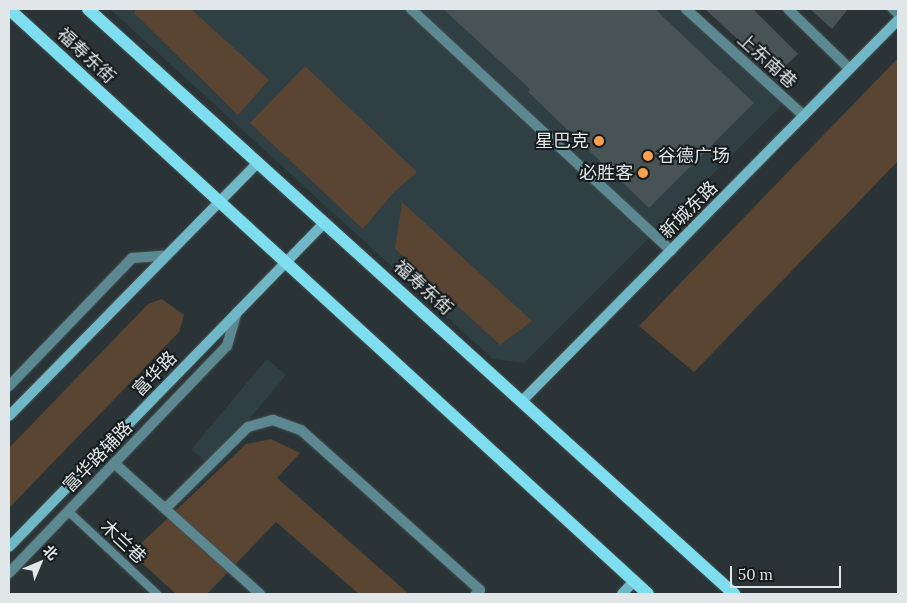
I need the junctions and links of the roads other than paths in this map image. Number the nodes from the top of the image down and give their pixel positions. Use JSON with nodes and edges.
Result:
{"nodes":[{"id":1,"x":9,"y":9,"type":"edge"},
{"id":2,"x":88,"y":9,"type":"edge"},
{"id":3,"x":411,"y":9,"type":"edge"},
{"id":4,"x":686,"y":9,"type":"edge"},
{"id":5,"x":788,"y":9,"type":"edge"},
{"id":6,"x":892,"y":9,"type":"edge"},
{"id":7,"x":898,"y":15,"type":"edge"},
{"id":8,"x":898,"y":20,"type":"edge"},
{"id":9,"x":850,"y":68,"type":"junction"},
{"id":10,"x":804,"y":116,"type":"junction"},
{"id":11,"x":259,"y":162,"type":"junction"},
{"id":12,"x":219,"y":201,"type":"junction"},
{"id":13,"x":324,"y":223,"type":"junction"},
{"id":14,"x":671,"y":251,"type":"junction"},
{"id":15,"x":163,"y":256,"type":"junction"},
{"id":16,"x":286,"y":263,"type":"junction"},
{"id":17,"x":237,"y":312,"type":"junction"},
{"id":18,"x":9,"y":386,"type":"edge"},
{"id":19,"x":523,"y":400,"type":"junction"},
{"id":20,"x":9,"y":416,"type":"edge"},
{"id":21,"x":114,"y":463,"type":"junction"},
{"id":22,"x":165,"y":509,"type":"junction"},
{"id":23,"x":68,"y":511,"type":"junction"},
{"id":24,"x":9,"y":547,"type":"edge"},
{"id":25,"x":9,"y":573,"type":"edge"},
{"id":26,"x":634,"y":581,"type":"junction"},
{"id":27,"x":157,"y":594,"type":"edge"},
{"id":28,"x":260,"y":594,"type":"edge"},
{"id":29,"x":476,"y":594,"type":"edge"},
{"id":30,"x":622,"y":594,"type":"edge"},
{"id":31,"x":648,"y":594,"type":"edge"},
{"id":32,"x":734,"y":594,"type":"edge"}],
"edges":[{"from":1,"to":12,"type":"main road","name":"福寿东街"},
{"from":2,"to":11,"type":"main road","name":"福寿东街"},
{"from":3,"to":14,"type":"street"},
{"from":4,"to":10,"type":"street","name":"上东南巷"},
{"from":5,"to":9,"type":"street"},
{"from":6,"to":7,"type":"lane"},
{"from":8,"to":9,"type":"street","name":"新城东路"},
{"from":9,"to":10,"type":"street","name":"新城东路"},
{"from":10,"to":14,"type":"street","name":"新城东路"},
{"from":11,"to":12,"type":"street"},
{"from":11,"to":13,"type":"main road","name":"福寿东街"},
{"from":12,"to":15,"type":"street"},
{"from":12,"to":16,"type":"main road","name":"福寿东街"},
{"from":13,"to":16,"type":"street","name":"富华路"},
{"from":13,"to":19,"type":"main road","name":"福寿东街"},
{"from":14,"to":19,"type":"street","name":"新城东路"},
{"from":15,"to":18,"type":"street"},
{"from":15,"to":20,"type":"street"},
{"from":16,"to":17,"type":"street","name":"富华路"},
{"from":16,"to":26,"type":"main road","name":"福寿东街"},
{"from":17,"to":21,"type":"street","name":"富华路辅路"},
{"from":17,"to":24,"type":"street","name":"富华路"},
{"from":19,"to":32,"type":"main road","name":"福寿东街"},
{"from":21,"to":22,"type":"street"},
{"from":21,"to":23,"type":"street","name":"富华路辅路"},
{"from":22,"to":28,"type":"street"},
{"from":22,"to":29,"type":"street"},
{"from":23,"to":25,"type":"street","name":"富华路辅路"},
{"from":23,"to":27,"type":"lane","name":"木兰巷"},
{"from":26,"to":30,"type":"street"},
{"from":26,"to":31,"type":"main road","name":"福寿东街"}]}
